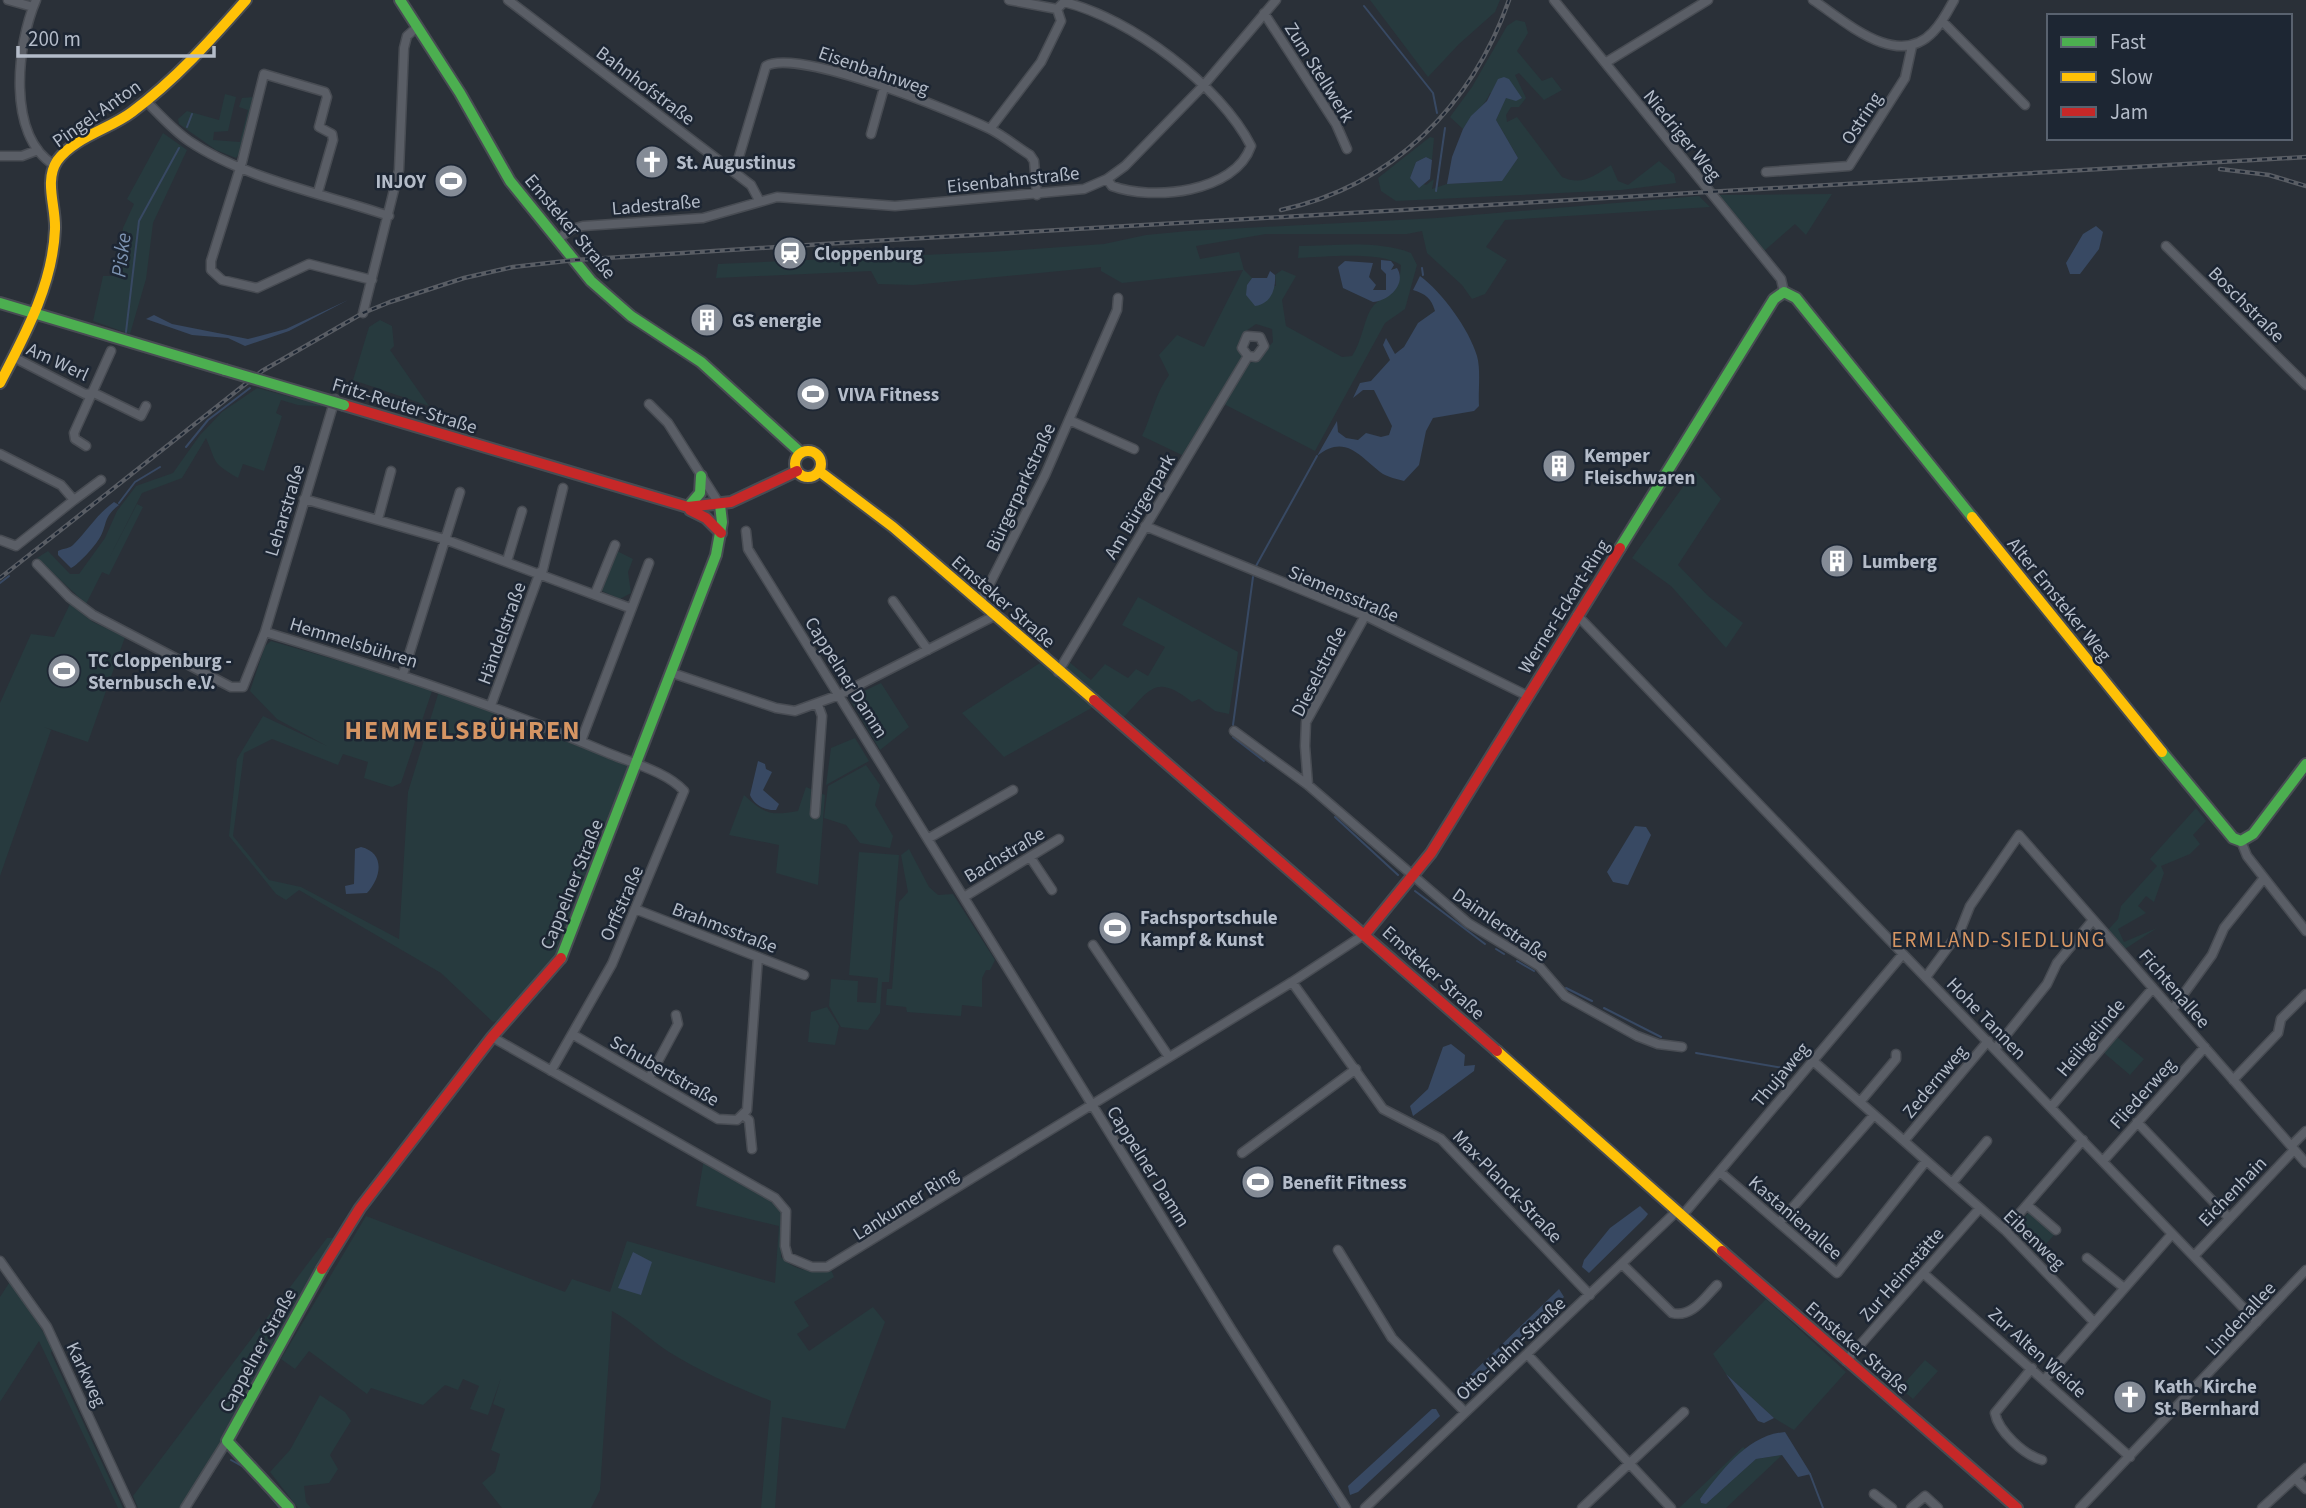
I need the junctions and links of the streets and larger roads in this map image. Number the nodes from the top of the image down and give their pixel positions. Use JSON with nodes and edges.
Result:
{"nodes":[{"id":1,"x":8,"y":0,"type":"edge"},
{"id":2,"x":246,"y":0,"type":"edge"},
{"id":3,"x":400,"y":0,"type":"edge"},
{"id":4,"x":508,"y":0,"type":"edge"},
{"id":5,"x":1009,"y":0,"type":"edge"},
{"id":6,"x":1276,"y":0,"type":"edge"},
{"id":7,"x":1708,"y":0,"type":"edge"},
{"id":8,"x":1812,"y":0,"type":"edge"},
{"id":9,"x":1954,"y":0,"type":"edge"},
{"id":10,"x":1559,"y":2,"type":"edge"},
{"id":11,"x":35,"y":3,"type":"edge"},
{"id":12,"x":1038,"y":3,"type":"edge"},
{"id":13,"x":1057,"y":9,"type":"junction"},
{"id":14,"x":1264,"y":13,"type":"junction"},
{"id":15,"x":1942,"y":21,"type":"junction"},
{"id":16,"x":416,"y":28,"type":"junction"},
{"id":17,"x":1912,"y":47,"type":"junction"},
{"id":18,"x":1605,"y":64,"type":"junction"},
{"id":19,"x":1203,"y":86,"type":"junction"},
{"id":20,"x":884,"y":88,"type":"junction"},
{"id":21,"x":146,"y":101,"type":"junction"},
{"id":22,"x":2025,"y":105,"type":"dead end"},
{"id":23,"x":990,"y":130,"type":"junction"},
{"id":24,"x":871,"y":134,"type":"dead end"},
{"id":25,"x":1347,"y":149,"type":"dead end"},
{"id":26,"x":38,"y":150,"type":"junction"},
{"id":27,"x":0,"y":156,"type":"edge"},
{"id":28,"x":54,"y":165,"type":"junction"},
{"id":29,"x":240,"y":167,"type":"junction"},
{"id":30,"x":731,"y":170,"type":"junction"},
{"id":31,"x":1766,"y":172,"type":"dead end"},
{"id":32,"x":1107,"y":179,"type":"junction"},
{"id":33,"x":318,"y":192,"type":"junction"},
{"id":34,"x":1037,"y":195,"type":"junction"},
{"id":35,"x":759,"y":200,"type":"junction"},
{"id":36,"x":389,"y":216,"type":"junction"},
{"id":37,"x":558,"y":239,"type":"junction"},
{"id":38,"x":2166,"y":246,"type":"dead end"},
{"id":39,"x":372,"y":280,"type":"junction"},
{"id":40,"x":1784,"y":292,"type":"junction"},
{"id":41,"x":1118,"y":298,"type":"dead end"},
{"id":42,"x":0,"y":303,"type":"edge"},
{"id":43,"x":363,"y":313,"type":"dead end"},
{"id":44,"x":34,"y":314,"type":"junction"},
{"id":45,"x":111,"y":351,"type":"dead end"},
{"id":46,"x":1248,"y":356,"type":"dead end"},
{"id":47,"x":13,"y":357,"type":"junction"},
{"id":48,"x":0,"y":383,"type":"edge"},
{"id":49,"x":2306,"y":385,"type":"edge"},
{"id":50,"x":90,"y":393,"type":"junction"},
{"id":51,"x":340,"y":401,"type":"junction"},
{"id":52,"x":649,"y":404,"type":"dead end"},
{"id":53,"x":146,"y":406,"type":"dead end"},
{"id":54,"x":1069,"y":420,"type":"junction"},
{"id":55,"x":86,"y":446,"type":"dead end"},
{"id":56,"x":1134,"y":449,"type":"dead end"},
{"id":57,"x":801,"y":453,"type":"junction"},
{"id":58,"x":0,"y":454,"type":"edge"},
{"id":59,"x":391,"y":471,"type":"dead end"},
{"id":60,"x":797,"y":471,"type":"junction"},
{"id":61,"x":819,"y":471,"type":"junction"},
{"id":62,"x":701,"y":476,"type":"junction"},
{"id":63,"x":101,"y":480,"type":"dead end"},
{"id":64,"x":563,"y":488,"type":"dead end"},
{"id":65,"x":460,"y":492,"type":"dead end"},
{"id":66,"x":304,"y":499,"type":"junction"},
{"id":67,"x":74,"y":500,"type":"junction"},
{"id":68,"x":720,"y":505,"type":"junction"},
{"id":69,"x":685,"y":507,"type":"junction"},
{"id":70,"x":522,"y":511,"type":"dead end"},
{"id":71,"x":378,"y":519,"type":"junction"},
{"id":72,"x":1145,"y":526,"type":"junction"},
{"id":73,"x":746,"y":531,"type":"dead end"},
{"id":74,"x":721,"y":533,"type":"junction"},
{"id":75,"x":444,"y":539,"type":"junction"},
{"id":76,"x":0,"y":540,"type":"edge"},
{"id":77,"x":615,"y":544,"type":"dead end"},
{"id":78,"x":507,"y":561,"type":"junction"},
{"id":79,"x":649,"y":563,"type":"dead end"},
{"id":80,"x":37,"y":564,"type":"dead end"},
{"id":81,"x":541,"y":573,"type":"junction"},
{"id":82,"x":595,"y":594,"type":"junction"},
{"id":83,"x":893,"y":601,"type":"dead end"},
{"id":84,"x":980,"y":603,"type":"junction"},
{"id":85,"x":630,"y":608,"type":"junction"},
{"id":86,"x":1577,"y":615,"type":"junction"},
{"id":87,"x":994,"y":616,"type":"junction"},
{"id":88,"x":1365,"y":616,"type":"junction"},
{"id":89,"x":265,"y":632,"type":"junction"},
{"id":90,"x":928,"y":650,"type":"junction"},
{"id":91,"x":1058,"y":672,"type":"junction"},
{"id":92,"x":672,"y":673,"type":"junction"},
{"id":93,"x":403,"y":674,"type":"junction"},
{"id":94,"x":839,"y":695,"type":"junction"},
{"id":95,"x":1528,"y":696,"type":"junction"},
{"id":96,"x":491,"y":705,"type":"junction"},
{"id":97,"x":818,"y":705,"type":"junction"},
{"id":98,"x":1234,"y":731,"type":"dead end"},
{"id":99,"x":581,"y":741,"type":"junction"},
{"id":100,"x":2306,"y":764,"type":"edge"},
{"id":101,"x":638,"y":765,"type":"junction"},
{"id":102,"x":1308,"y":785,"type":"junction"},
{"id":103,"x":1013,"y":790,"type":"dead end"},
{"id":104,"x":815,"y":814,"type":"dead end"},
{"id":105,"x":929,"y":838,"type":"junction"},
{"id":106,"x":1059,"y":839,"type":"dead end"},
{"id":107,"x":2241,"y":841,"type":"junction"},
{"id":108,"x":1030,"y":857,"type":"junction"},
{"id":109,"x":1413,"y":878,"type":"junction"},
{"id":110,"x":2264,"y":878,"type":"junction"},
{"id":111,"x":1052,"y":890,"type":"dead end"},
{"id":112,"x":964,"y":897,"type":"junction"},
{"id":113,"x":635,"y":909,"type":"junction"},
{"id":114,"x":2093,"y":920,"type":"junction"},
{"id":115,"x":2306,"y":931,"type":"edge"},
{"id":116,"x":1365,"y":933,"type":"junction"},
{"id":117,"x":1093,"y":945,"type":"dead end"},
{"id":118,"x":1903,"y":954,"type":"junction"},
{"id":119,"x":758,"y":957,"type":"junction"},
{"id":120,"x":804,"y":975,"type":"dead end"},
{"id":121,"x":1926,"y":977,"type":"junction"},
{"id":122,"x":1292,"y":982,"type":"junction"},
{"id":123,"x":2153,"y":988,"type":"junction"},
{"id":124,"x":2306,"y":994,"type":"edge"},
{"id":125,"x":2172,"y":1010,"type":"junction"},
{"id":126,"x":676,"y":1015,"type":"dead end"},
{"id":127,"x":572,"y":1034,"type":"junction"},
{"id":128,"x":492,"y":1037,"type":"junction"},
{"id":129,"x":1988,"y":1041,"type":"junction"},
{"id":130,"x":1682,"y":1047,"type":"dead end"},
{"id":131,"x":2205,"y":1047,"type":"junction"},
{"id":132,"x":1995,"y":1049,"type":"junction"},
{"id":133,"x":1896,"y":1054,"type":"dead end"},
{"id":134,"x":1169,"y":1058,"type":"junction"},
{"id":135,"x":1812,"y":1060,"type":"junction"},
{"id":136,"x":1356,"y":1069,"type":"junction"},
{"id":137,"x":551,"y":1070,"type":"junction"},
{"id":138,"x":649,"y":1078,"type":"junction"},
{"id":139,"x":2233,"y":1080,"type":"junction"},
{"id":140,"x":1860,"y":1102,"type":"junction"},
{"id":141,"x":1093,"y":1105,"type":"junction"},
{"id":142,"x":2051,"y":1107,"type":"junction"},
{"id":143,"x":1874,"y":1115,"type":"junction"},
{"id":144,"x":744,"y":1116,"type":"junction"},
{"id":145,"x":2137,"y":1122,"type":"junction"},
{"id":146,"x":2306,"y":1131,"type":"edge"},
{"id":147,"x":2083,"y":1140,"type":"junction"},
{"id":148,"x":1904,"y":1141,"type":"junction"},
{"id":149,"x":1987,"y":1141,"type":"dead end"},
{"id":150,"x":2293,"y":1148,"type":"junction"},
{"id":151,"x":752,"y":1149,"type":"dead end"},
{"id":152,"x":1242,"y":1153,"type":"dead end"},
{"id":153,"x":1926,"y":1161,"type":"junction"},
{"id":154,"x":2102,"y":1161,"type":"junction"},
{"id":155,"x":2306,"y":1163,"type":"edge"},
{"id":156,"x":1720,"y":1172,"type":"junction"},
{"id":157,"x":1952,"y":1183,"type":"junction"},
{"id":158,"x":2027,"y":1205,"type":"junction"},
{"id":159,"x":1980,"y":1208,"type":"junction"},
{"id":160,"x":1679,"y":1214,"type":"junction"},
{"id":161,"x":2228,"y":1217,"type":"junction"},
{"id":162,"x":1780,"y":1223,"type":"junction"},
{"id":163,"x":2004,"y":1230,"type":"junction"},
{"id":164,"x":2056,"y":1230,"type":"dead end"},
{"id":165,"x":2172,"y":1234,"type":"junction"},
{"id":166,"x":1338,"y":1250,"type":"dead end"},
{"id":167,"x":2194,"y":1256,"type":"junction"},
{"id":168,"x":2087,"y":1258,"type":"dead end"},
{"id":169,"x":0,"y":1261,"type":"edge"},
{"id":170,"x":1622,"y":1264,"type":"junction"},
{"id":171,"x":2306,"y":1270,"type":"edge"},
{"id":172,"x":1923,"y":1273,"type":"junction"},
{"id":173,"x":1717,"y":1284,"type":"dead end"},
{"id":174,"x":2123,"y":1287,"type":"junction"},
{"id":175,"x":1590,"y":1295,"type":"junction"},
{"id":176,"x":2093,"y":1321,"type":"junction"},
{"id":177,"x":2257,"y":1322,"type":"junction"},
{"id":178,"x":1527,"y":1354,"type":"junction"},
{"id":179,"x":1846,"y":1361,"type":"junction"},
{"id":180,"x":2032,"y":1368,"type":"junction"},
{"id":181,"x":2045,"y":1379,"type":"junction"},
{"id":182,"x":1465,"y":1412,"type":"junction"},
{"id":183,"x":1684,"y":1412,"type":"dead end"},
{"id":184,"x":227,"y":1441,"type":"junction"},
{"id":185,"x":2130,"y":1457,"type":"junction"},
{"id":186,"x":2042,"y":1460,"type":"dead end"},
{"id":187,"x":1628,"y":1464,"type":"junction"},
{"id":188,"x":2306,"y":1468,"type":"edge"},
{"id":189,"x":2295,"y":1478,"type":"junction"},
{"id":190,"x":2306,"y":1489,"type":"edge"},
{"id":191,"x":1874,"y":1494,"type":"dead end"},
{"id":192,"x":131,"y":1508,"type":"edge"},
{"id":193,"x":185,"y":1508,"type":"edge"},
{"id":194,"x":289,"y":1508,"type":"edge"},
{"id":195,"x":1346,"y":1508,"type":"edge"},
{"id":196,"x":1365,"y":1508,"type":"edge"},
{"id":197,"x":1582,"y":1508,"type":"edge"},
{"id":198,"x":1671,"y":1508,"type":"edge"},
{"id":199,"x":1890,"y":1508,"type":"edge"},
{"id":200,"x":1911,"y":1508,"type":"edge"},
{"id":201,"x":1938,"y":1508,"type":"edge"},
{"id":202,"x":2017,"y":1508,"type":"edge"},
{"id":203,"x":2080,"y":1508,"type":"edge"},
{"id":204,"x":2262,"y":1508,"type":"edge"}],
"edges":[{"from":1,"to":11,"type":"street"},
{"from":2,"to":21,"type":"street","name":"Pingel-Anton"},
{"from":3,"to":16,"type":"street","name":"Emsteker Straße"},
{"from":4,"to":30,"type":"street","name":"Bahnhofstraße"},
{"from":5,"to":12,"type":"street"},
{"from":6,"to":14,"type":"street","name":"Eisenbahnstraße"},
{"from":7,"to":18,"type":"street"},
{"from":8,"to":17,"type":"street"},
{"from":9,"to":15,"type":"street"},
{"from":10,"to":18,"type":"street","name":"Niedriger Weg"},
{"from":11,"to":26,"type":"street"},
{"from":12,"to":13,"type":"street"},
{"from":13,"to":19,"type":"street"},
{"from":13,"to":23,"type":"street"},
{"from":14,"to":19,"type":"street","name":"Eisenbahnstraße"},
{"from":14,"to":25,"type":"street","name":"Zum Stellwerk"},
{"from":15,"to":17,"type":"street"},
{"from":15,"to":22,"type":"street"},
{"from":16,"to":36,"type":"street"},
{"from":16,"to":37,"type":"street","name":"Emsteker Straße"},
{"from":17,"to":31,"type":"street","name":"Ostring"},
{"from":18,"to":40,"type":"street","name":"Niedriger Weg"},
{"from":19,"to":32,"type":"street","name":"Eisenbahnstraße"},
{"from":19,"to":32,"type":"street"},
{"from":20,"to":23,"type":"street","name":"Eisenbahnweg"},
{"from":20,"to":24,"type":"street"},
{"from":20,"to":30,"type":"street","name":"Eisenbahnweg"},
{"from":21,"to":28,"type":"street","name":"Pingel-Anton"},
{"from":21,"to":29,"type":"street"},
{"from":23,"to":34,"type":"street","name":"Eisenbahnweg"},
{"from":26,"to":27,"type":"street"},
{"from":26,"to":28,"type":"street"},
{"from":28,"to":44,"type":"street"},
{"from":29,"to":33,"type":"street"},
{"from":29,"to":33,"type":"street"},
{"from":29,"to":39,"type":"street"},
{"from":30,"to":35,"type":"street","name":"Bahnhofstraße"},
{"from":32,"to":34,"type":"street","name":"Eisenbahnstraße"},
{"from":33,"to":36,"type":"street"},
{"from":34,"to":35,"type":"street","name":"Eisenbahnstraße"},
{"from":35,"to":37,"type":"street","name":"Ladestraße"},
{"from":36,"to":39,"type":"street"},
{"from":37,"to":57,"type":"street","name":"Emsteker Straße"},
{"from":38,"to":49,"type":"street","name":"Boschstraße"},
{"from":39,"to":43,"type":"street"},
{"from":40,"to":86,"type":"street","name":"Werner-Eckart-Ring"},
{"from":40,"to":107,"type":"street","name":"Alter Emsteker Weg"},
{"from":41,"to":54,"type":"street","name":"Bürgerparkstraße"},
{"from":42,"to":44,"type":"street","name":"Fritz-Reuter-Straße"},
{"from":44,"to":47,"type":"street"},
{"from":44,"to":51,"type":"street","name":"Fritz-Reuter-Straße","bridge":true},
{"from":45,"to":50,"type":"street","name":"Am Werl"},
{"from":46,"to":72,"type":"street","name":"Am Bürgerpark"},
{"from":47,"to":48,"type":"street"},
{"from":47,"to":50,"type":"street","name":"Am Werl"},
{"from":50,"to":53,"type":"street","name":"Am Werl"},
{"from":50,"to":55,"type":"street","name":"Am Werl"},
{"from":51,"to":66,"type":"street","name":"Leharstraße"},
{"from":51,"to":69,"type":"street","name":"Fritz-Reuter-Straße"},
{"from":52,"to":62,"type":"street"},
{"from":54,"to":56,"type":"street","name":"Bürgerparkstraße"},
{"from":54,"to":84,"type":"street","name":"Bürgerparkstraße"},
{"from":57,"to":60,"type":"street"},
{"from":57,"to":61,"type":"street","name":"Emsteker Straße"},
{"from":58,"to":67,"type":"street"},
{"from":59,"to":71,"type":"street"},
{"from":60,"to":61,"type":"street"},
{"from":60,"to":68,"type":"street","name":"Fritz-Reuter-Straße"},
{"from":61,"to":84,"type":"street","name":"Emsteker Straße"},
{"from":62,"to":68,"type":"street"},
{"from":62,"to":69,"type":"street"},
{"from":63,"to":67,"type":"street"},
{"from":64,"to":81,"type":"street","name":"Händelstraße"},
{"from":65,"to":75,"type":"street"},
{"from":66,"to":71,"type":"street"},
{"from":66,"to":89,"type":"street","name":"Leharstraße"},
{"from":67,"to":76,"type":"street"},
{"from":68,"to":69,"type":"street","name":"Fritz-Reuter-Straße"},
{"from":68,"to":74,"type":"street","name":"Cappelner Straße"},
{"from":69,"to":74,"type":"street"},
{"from":70,"to":78,"type":"street"},
{"from":71,"to":75,"type":"street"},
{"from":72,"to":88,"type":"street","name":"Siemensstraße"},
{"from":72,"to":91,"type":"street","name":"Am Bürgerpark"},
{"from":73,"to":94,"type":"street","name":"Cappelner Damm"},
{"from":74,"to":92,"type":"street","name":"Cappelner Straße"},
{"from":75,"to":78,"type":"street"},
{"from":75,"to":93,"type":"street"},
{"from":77,"to":82,"type":"street"},
{"from":78,"to":81,"type":"street"},
{"from":79,"to":85,"type":"street"},
{"from":80,"to":89,"type":"street","name":"Hemmelsbühren"},
{"from":81,"to":82,"type":"street"},
{"from":81,"to":96,"type":"street","name":"Händelstraße"},
{"from":82,"to":85,"type":"street"},
{"from":83,"to":90,"type":"street"},
{"from":84,"to":87,"type":"street","name":"Emsteker Straße"},
{"from":85,"to":99,"type":"street"},
{"from":86,"to":95,"type":"street","name":"Werner-Eckart-Ring"},
{"from":86,"to":118,"type":"street","name":"Hohe Tannen"},
{"from":87,"to":90,"type":"street"},
{"from":87,"to":91,"type":"street","name":"Emsteker Straße"},
{"from":88,"to":95,"type":"street","name":"Siemensstraße"},
{"from":88,"to":102,"type":"street","name":"Dieselstraße"},
{"from":89,"to":93,"type":"street","name":"Hemmelsbühren"},
{"from":90,"to":94,"type":"street"},
{"from":91,"to":116,"type":"street","name":"Emsteker Straße"},
{"from":92,"to":97,"type":"street"},
{"from":92,"to":101,"type":"street","name":"Cappelner Straße"},
{"from":93,"to":96,"type":"street","name":"Hemmelsbühren"},
{"from":94,"to":97,"type":"street"},
{"from":94,"to":105,"type":"street","name":"Cappelner Damm"},
{"from":95,"to":109,"type":"street","name":"Werner-Eckart-Ring"},
{"from":96,"to":99,"type":"street","name":"Hemmelsbühren"},
{"from":97,"to":104,"type":"street"},
{"from":98,"to":102,"type":"street"},
{"from":99,"to":101,"type":"street","name":"Hemmelsbühren"},
{"from":100,"to":107,"type":"street"},
{"from":101,"to":113,"type":"street","name":"Orffstraße"},
{"from":101,"to":128,"type":"street","name":"Cappelner Straße"},
{"from":102,"to":109,"type":"street"},
{"from":103,"to":105,"type":"street"},
{"from":105,"to":112,"type":"street","name":"Cappelner Damm"},
{"from":106,"to":108,"type":"street","name":"Bachstraße"},
{"from":107,"to":110,"type":"street","name":"Alter Emsteker Weg"},
{"from":108,"to":111,"type":"street"},
{"from":108,"to":112,"type":"street","name":"Bachstraße"},
{"from":109,"to":116,"type":"street","name":"Werner-Eckart-Ring"},
{"from":109,"to":130,"type":"street","name":"Daimlerstraße"},
{"from":110,"to":115,"type":"street","name":"Alter Emsteker Weg"},
{"from":110,"to":125,"type":"street"},
{"from":112,"to":141,"type":"street","name":"Cappelner Damm"},
{"from":113,"to":119,"type":"street","name":"Brahmsstraße"},
{"from":113,"to":127,"type":"street","name":"Orffstraße"},
{"from":114,"to":121,"type":"street","name":"Fichtenallee"},
{"from":114,"to":123,"type":"street","name":"Fichtenallee"},
{"from":114,"to":132,"type":"street"},
{"from":116,"to":122,"type":"street","name":"Lankumer Ring"},
{"from":116,"to":160,"type":"street","name":"Emsteker Straße"},
{"from":117,"to":134,"type":"street"},
{"from":118,"to":121,"type":"street","name":"Hohe Tannen"},
{"from":118,"to":135,"type":"street","name":"Thujaweg"},
{"from":119,"to":120,"type":"street","name":"Brahmsstraße"},
{"from":119,"to":144,"type":"street","name":"Schubertstraße"},
{"from":121,"to":129,"type":"street","name":"Hohe Tannen"},
{"from":122,"to":134,"type":"street","name":"Lankumer Ring"},
{"from":122,"to":136,"type":"street","name":"Max-Planck-Straße"},
{"from":123,"to":125,"type":"street","name":"Fichtenallee"},
{"from":123,"to":142,"type":"street","name":"Heiligelinde"},
{"from":124,"to":139,"type":"street"},
{"from":125,"to":131,"type":"street","name":"Fichtenallee"},
{"from":126,"to":138,"type":"street"},
{"from":127,"to":137,"type":"street","name":"Orffstraße"},
{"from":127,"to":138,"type":"street","name":"Schubertstraße"},
{"from":128,"to":137,"type":"street","name":"Lankumer Ring"},
{"from":128,"to":184,"type":"street","name":"Cappelner Straße"},
{"from":129,"to":132,"type":"street","name":"Hohe Tannen"},
{"from":129,"to":148,"type":"street","name":"Zedernweg"},
{"from":131,"to":139,"type":"street","name":"Fichtenallee"},
{"from":131,"to":145,"type":"street","name":"Fliederweg"},
{"from":132,"to":142,"type":"street","name":"Hohe Tannen"},
{"from":133,"to":140,"type":"street"},
{"from":134,"to":141,"type":"street","name":"Lankumer Ring"},
{"from":135,"to":140,"type":"street","name":"Eibenweg"},
{"from":135,"to":156,"type":"street","name":"Thujaweg"},
{"from":136,"to":152,"type":"street"},
{"from":136,"to":175,"type":"street","name":"Max-Planck-Straße"},
{"from":137,"to":141,"type":"street","name":"Lankumer Ring"},
{"from":138,"to":144,"type":"street","name":"Schubertstraße"},
{"from":139,"to":150,"type":"street","name":"Fichtenallee"},
{"from":140,"to":143,"type":"street","name":"Eibenweg"},
{"from":141,"to":195,"type":"street","name":"Cappelner Damm"},
{"from":142,"to":147,"type":"street","name":"Hohe Tannen"},
{"from":143,"to":148,"type":"street","name":"Eibenweg"},
{"from":143,"to":162,"type":"street"},
{"from":144,"to":151,"type":"street","name":"Schubertstraße"},
{"from":145,"to":154,"type":"street","name":"Fliederweg"},
{"from":145,"to":161,"type":"street"},
{"from":146,"to":150,"type":"street","name":"Eichenhain"},
{"from":147,"to":154,"type":"street","name":"Hohe Tannen"},
{"from":147,"to":158,"type":"street"},
{"from":148,"to":153,"type":"street","name":"Eibenweg"},
{"from":149,"to":157,"type":"street"},
{"from":150,"to":155,"type":"street","name":"Fichtenallee"},
{"from":150,"to":161,"type":"street","name":"Eichenhain"},
{"from":153,"to":157,"type":"street","name":"Eibenweg"},
{"from":153,"to":162,"type":"street","name":"Kastanienallee"},
{"from":154,"to":165,"type":"street","name":"Hohe Tannen"},
{"from":156,"to":160,"type":"street","name":"Thujaweg"},
{"from":156,"to":162,"type":"street","name":"Kastanienallee"},
{"from":157,"to":159,"type":"street","name":"Eibenweg"},
{"from":158,"to":163,"type":"street"},
{"from":158,"to":164,"type":"street"},
{"from":159,"to":163,"type":"street","name":"Eibenweg"},
{"from":159,"to":172,"type":"street","name":"Zur Heimstätte"},
{"from":160,"to":170,"type":"street","name":"Otto-Hahn-Straße"},
{"from":160,"to":179,"type":"street","name":"Emsteker Straße"},
{"from":161,"to":167,"type":"street","name":"Eichenhain"},
{"from":163,"to":176,"type":"street","name":"Eibenweg"},
{"from":165,"to":167,"type":"street","name":"Hohe Tannen"},
{"from":165,"to":174,"type":"street"},
{"from":166,"to":182,"type":"street"},
{"from":167,"to":177,"type":"street","name":"Hohe Tannen"},
{"from":168,"to":174,"type":"street"},
{"from":169,"to":192,"type":"street","name":"Karkweg"},
{"from":170,"to":173,"type":"street"},
{"from":170,"to":175,"type":"street","name":"Otto-Hahn-Straße"},
{"from":171,"to":177,"type":"street","name":"Lindenallee"},
{"from":172,"to":179,"type":"street","name":"Zur Heimstätte"},
{"from":172,"to":180,"type":"street","name":"Zur Alten Weide"},
{"from":174,"to":176,"type":"street"},
{"from":175,"to":178,"type":"street","name":"Otto-Hahn-Straße"},
{"from":176,"to":181,"type":"street"},
{"from":177,"to":185,"type":"street","name":"Lindenallee"},
{"from":178,"to":182,"type":"street","name":"Otto-Hahn-Straße"},
{"from":178,"to":187,"type":"street"},
{"from":179,"to":202,"type":"street","name":"Emsteker Straße"},
{"from":180,"to":181,"type":"street","name":"Zur Alten Weide"},
{"from":180,"to":186,"type":"street"},
{"from":181,"to":185,"type":"street","name":"Zur Alten Weide"},
{"from":182,"to":196,"type":"street","name":"Otto-Hahn-Straße"},
{"from":183,"to":187,"type":"street"},
{"from":184,"to":193,"type":"street","name":"Cappelner Straße"},
{"from":184,"to":194,"type":"street","name":"Cappelner Straße"},
{"from":185,"to":203,"type":"street","name":"Lindenallee"},
{"from":187,"to":197,"type":"street"},
{"from":187,"to":198,"type":"street"},
{"from":188,"to":189,"type":"street"},
{"from":189,"to":190,"type":"street"},
{"from":189,"to":204,"type":"street"},
{"from":191,"to":199,"type":"street"},
{"from":200,"to":201,"type":"street"}]}
